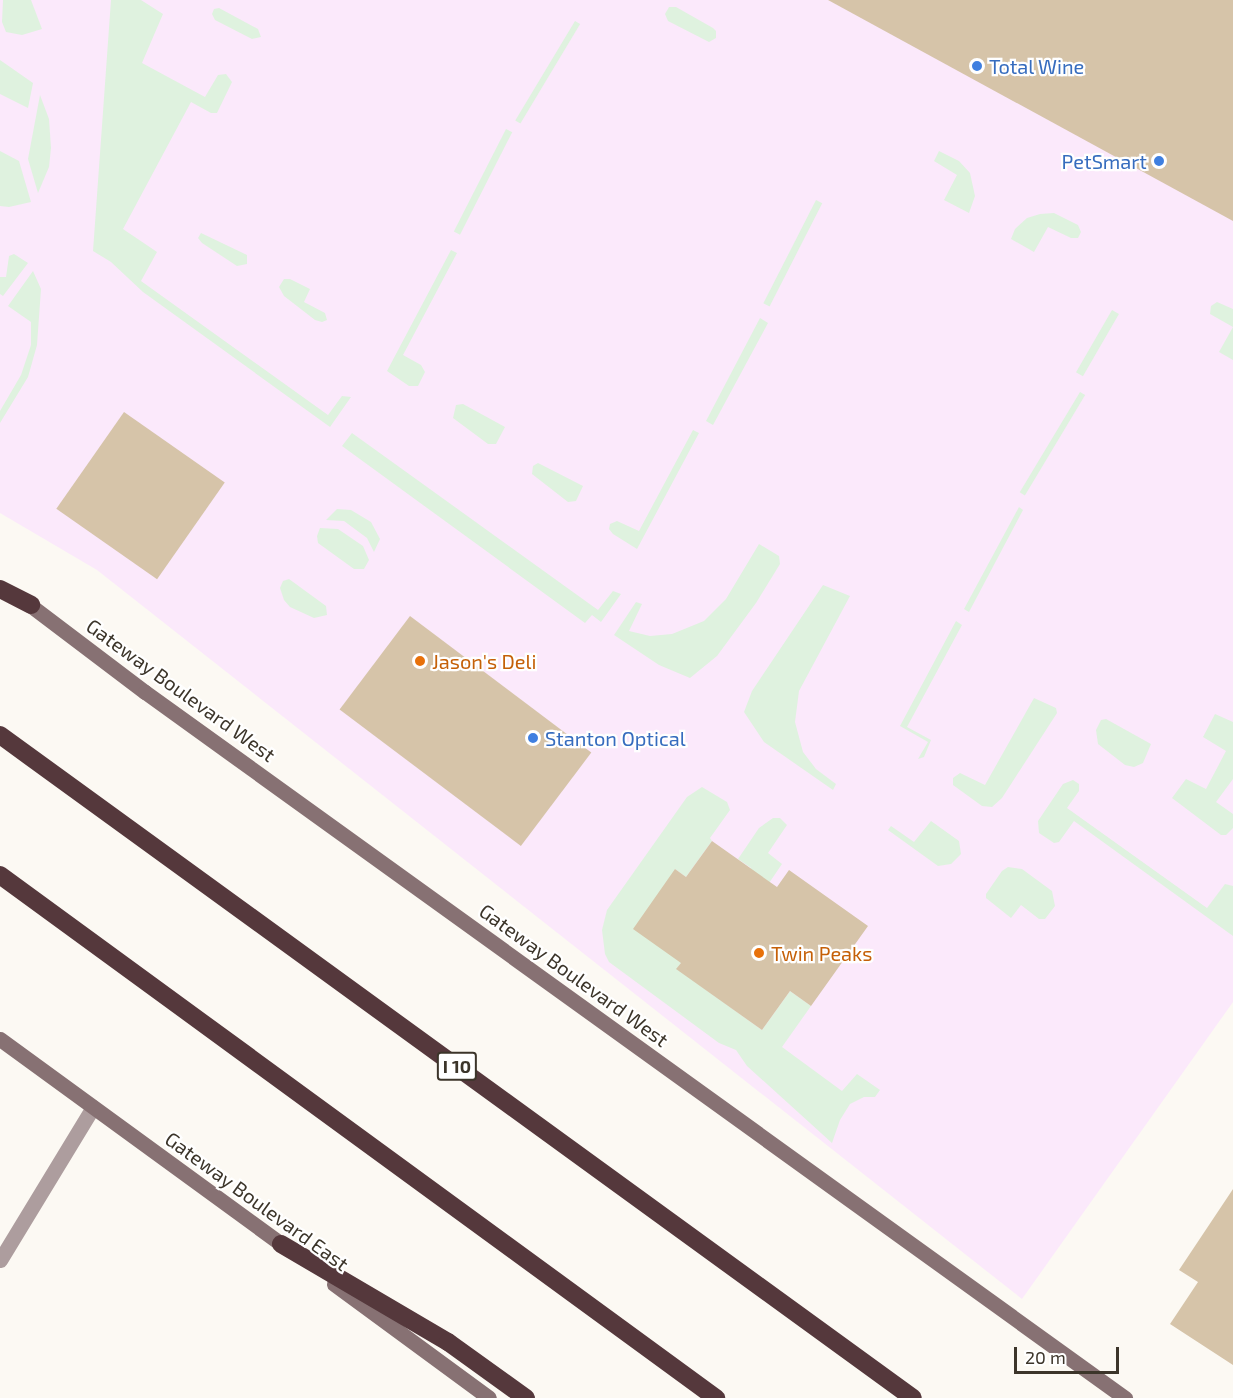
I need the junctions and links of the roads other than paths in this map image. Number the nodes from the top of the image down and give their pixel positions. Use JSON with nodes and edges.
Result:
{"nodes":[{"id":1,"x":0,"y":587,"type":"edge"},
{"id":2,"x":31,"y":605,"type":"joint"},
{"id":3,"x":0,"y":735,"type":"edge"},
{"id":4,"x":0,"y":875,"type":"edge"},
{"id":5,"x":0,"y":1040,"type":"edge"},
{"id":6,"x":93,"y":1107,"type":"junction"},
{"id":7,"x":281,"y":1244,"type":"junction"},
{"id":8,"x":0,"y":1260,"type":"edge"},
{"id":9,"x":489,"y":1398,"type":"edge"},
{"id":10,"x":526,"y":1398,"type":"edge"},
{"id":11,"x":716,"y":1398,"type":"edge"},
{"id":12,"x":913,"y":1398,"type":"edge"},
{"id":13,"x":1125,"y":1398,"type":"edge"}],
"edges":[{"from":1,"to":2,"type":"highway"},
{"from":2,"to":13,"type":"main road","name":"Gateway Boulevard West"},
{"from":3,"to":12,"type":"highway","number":"I 10"},
{"from":4,"to":11,"type":"highway"},
{"from":5,"to":6,"type":"main road","name":"Gateway Boulevard East"},
{"from":6,"to":7,"type":"main road","name":"Gateway Boulevard East"},
{"from":6,"to":8,"type":"street"},
{"from":7,"to":9,"type":"main road","name":"Gateway Boulevard East"},
{"from":7,"to":10,"type":"highway"}]}
